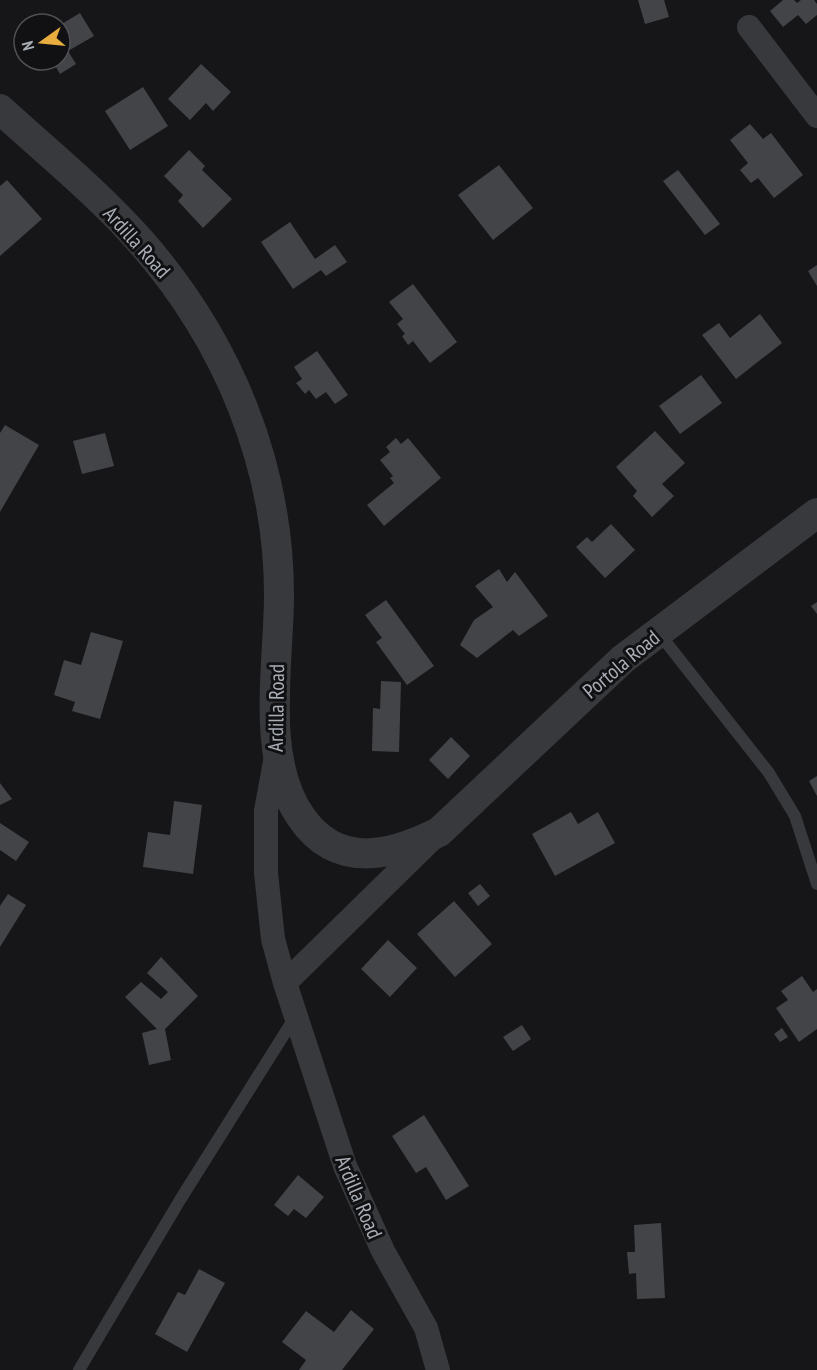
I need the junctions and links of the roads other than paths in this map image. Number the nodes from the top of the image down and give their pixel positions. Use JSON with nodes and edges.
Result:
{"nodes":[{"id":1,"x":749,"y":27,"type":"dead end"},
{"id":2,"x":0,"y":109,"type":"edge"},
{"id":3,"x":817,"y":116,"type":"edge"},
{"id":4,"x":817,"y":513,"type":"edge"},
{"id":5,"x":658,"y":632,"type":"junction"},
{"id":6,"x":276,"y":756,"type":"junction"},
{"id":7,"x":439,"y":832,"type":"junction"},
{"id":8,"x":817,"y":884,"type":"edge"},
{"id":9,"x":285,"y":983,"type":"junction"},
{"id":10,"x":296,"y":1016,"type":"junction"},
{"id":11,"x":80,"y":1370,"type":"edge"},
{"id":12,"x":438,"y":1370,"type":"edge"}],
"edges":[{"from":1,"to":3,"type":"street"},
{"from":2,"to":6,"type":"street","name":"Ardilla Road"},
{"from":4,"to":5,"type":"street","name":"Portola Road"},
{"from":5,"to":7,"type":"street","name":"Portola Road"},
{"from":5,"to":8,"type":"lane"},
{"from":6,"to":7,"type":"street","name":"Portola Road"},
{"from":6,"to":9,"type":"street","name":"Ardilla Road"},
{"from":7,"to":9,"type":"street","name":"Portola Road"},
{"from":9,"to":10,"type":"street","name":"Ardilla Road"},
{"from":10,"to":11,"type":"lane"},
{"from":10,"to":12,"type":"street","name":"Ardilla Road"}]}
